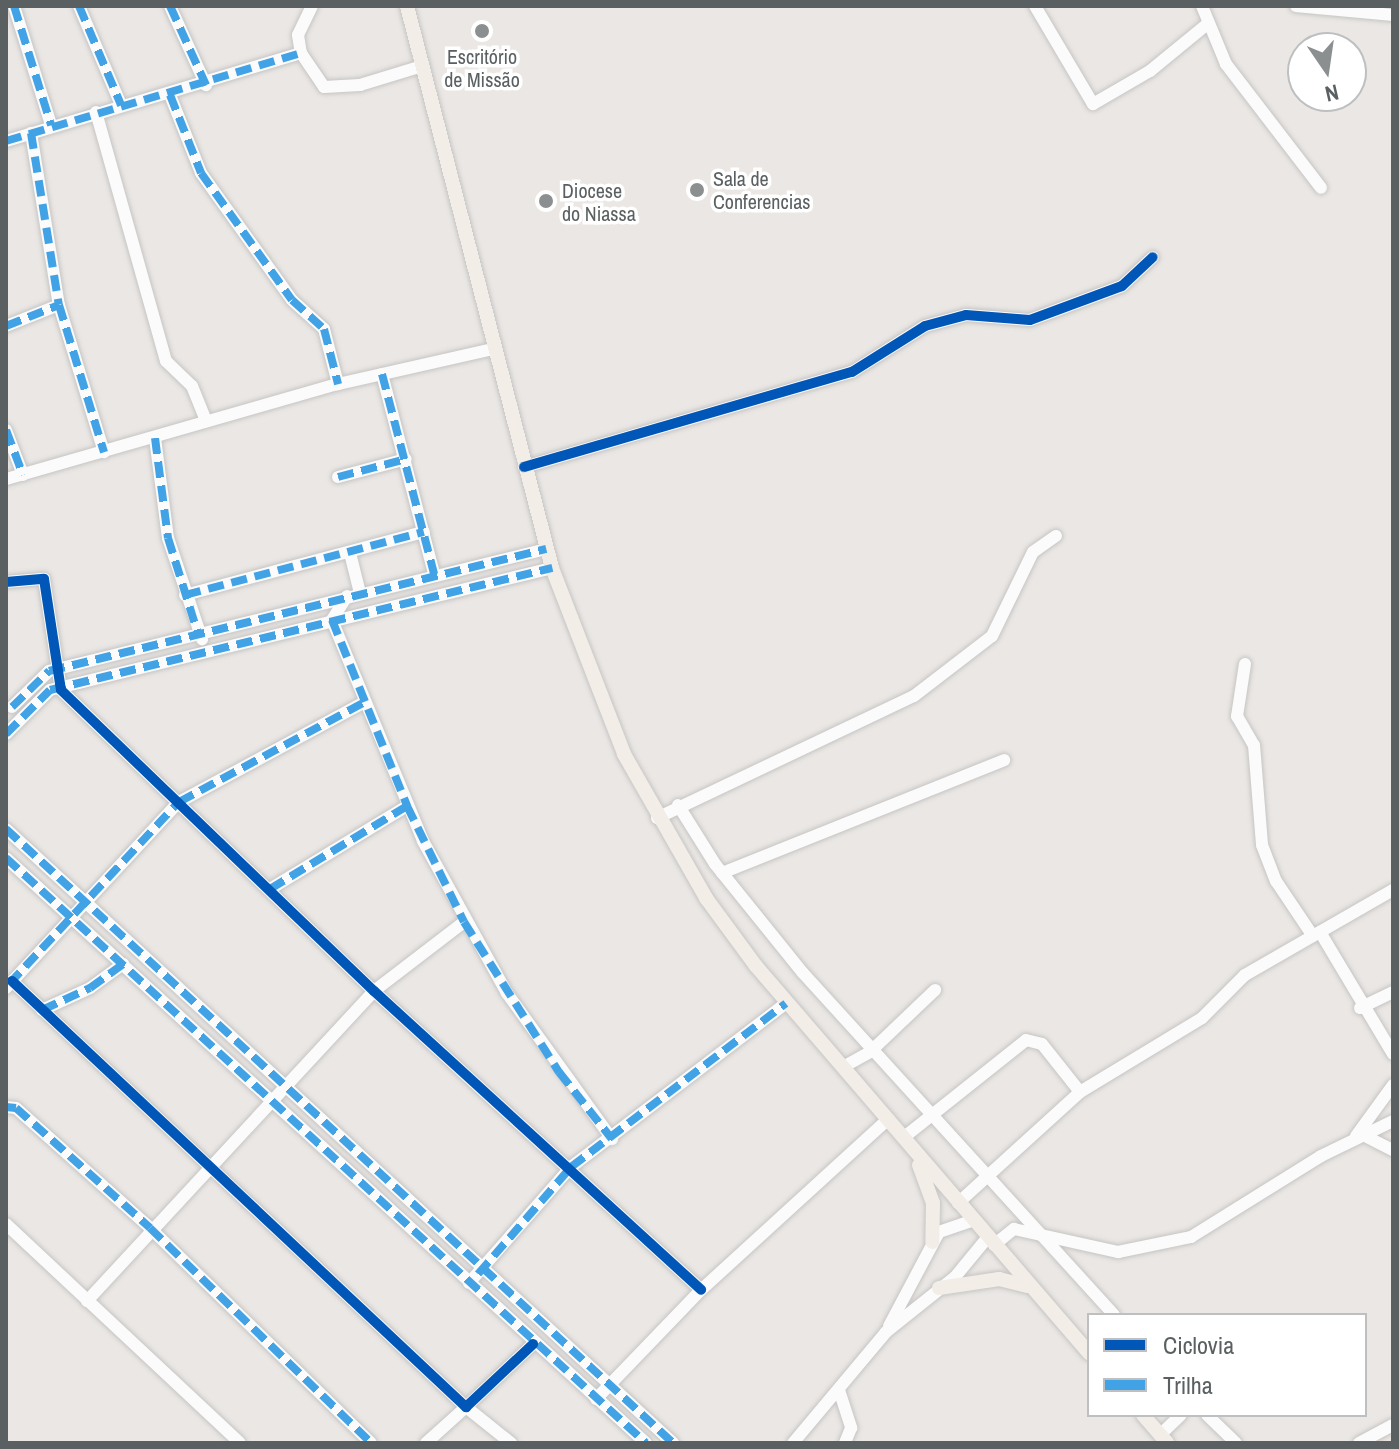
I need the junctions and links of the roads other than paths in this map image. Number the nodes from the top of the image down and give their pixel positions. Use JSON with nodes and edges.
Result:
{"nodes":[{"id":1,"x":14,"y":6,"type":"edge"},
{"id":2,"x":79,"y":6,"type":"edge"},
{"id":3,"x":170,"y":6,"type":"edge"},
{"id":4,"x":312,"y":6,"type":"edge"},
{"id":5,"x":407,"y":6,"type":"edge"},
{"id":6,"x":1035,"y":6,"type":"edge"},
{"id":7,"x":1202,"y":6,"type":"edge"},
{"id":8,"x":1296,"y":6,"type":"edge"},
{"id":9,"x":1393,"y":15,"type":"edge"},
{"id":10,"x":1206,"y":25,"type":"junction"},
{"id":11,"x":301,"y":53,"type":"junction"},
{"id":12,"x":422,"y":66,"type":"junction"},
{"id":13,"x":206,"y":85,"type":"junction"},
{"id":14,"x":170,"y":95,"type":"junction"},
{"id":15,"x":121,"y":105,"type":"junction"},
{"id":16,"x":96,"y":112,"type":"junction"},
{"id":17,"x":51,"y":125,"type":"junction"},
{"id":18,"x":31,"y":133,"type":"junction"},
{"id":19,"x":6,"y":141,"type":"edge"},
{"id":20,"x":1321,"y":188,"type":"dead end"},
{"id":21,"x":1153,"y":257,"type":"dead end"},
{"id":22,"x":59,"y":305,"type":"junction"},
{"id":23,"x":6,"y":326,"type":"edge"},
{"id":24,"x":493,"y":349,"type":"junction"},
{"id":25,"x":382,"y":374,"type":"junction"},
{"id":26,"x":338,"y":384,"type":"junction"},
{"id":27,"x":206,"y":421,"type":"junction"},
{"id":28,"x":6,"y":430,"type":"edge"},
{"id":29,"x":155,"y":438,"type":"junction"},
{"id":30,"x":104,"y":452,"type":"junction"},
{"id":31,"x":406,"y":459,"type":"junction"},
{"id":32,"x":524,"y":467,"type":"junction"},
{"id":33,"x":23,"y":475,"type":"junction"},
{"id":34,"x":338,"y":477,"type":"dead end"},
{"id":35,"x":6,"y":479,"type":"edge"},
{"id":36,"x":424,"y":532,"type":"junction"},
{"id":37,"x":1056,"y":536,"type":"dead end"},
{"id":38,"x":546,"y":549,"type":"junction"},
{"id":39,"x":350,"y":553,"type":"junction"},
{"id":40,"x":552,"y":568,"type":"junction"},
{"id":41,"x":434,"y":574,"type":"junction"},
{"id":42,"x":6,"y":582,"type":"edge"},
{"id":43,"x":354,"y":594,"type":"junction"},
{"id":44,"x":185,"y":595,"type":"junction"},
{"id":45,"x":332,"y":620,"type":"junction"},
{"id":46,"x":198,"y":634,"type":"junction"},
{"id":47,"x":209,"y":648,"type":"junction"},
{"id":48,"x":1245,"y":664,"type":"dead end"},
{"id":49,"x":62,"y":669,"type":"junction"},
{"id":50,"x":61,"y":690,"type":"junction"},
{"id":51,"x":365,"y":702,"type":"junction"},
{"id":52,"x":9,"y":707,"type":"edge"},
{"id":53,"x":28,"y":710,"type":"junction"},
{"id":54,"x":6,"y":734,"type":"edge"},
{"id":55,"x":1004,"y":760,"type":"dead end"},
{"id":56,"x":179,"y":802,"type":"junction"},
{"id":57,"x":678,"y":805,"type":"junction"},
{"id":58,"x":407,"y":806,"type":"junction"},
{"id":59,"x":657,"y":818,"type":"junction"},
{"id":60,"x":6,"y":829,"type":"edge"},
{"id":61,"x":6,"y":858,"type":"edge"},
{"id":62,"x":722,"y":873,"type":"junction"},
{"id":63,"x":270,"y":889,"type":"junction"},
{"id":64,"x":1393,"y":890,"type":"edge"},
{"id":65,"x":86,"y":900,"type":"junction"},
{"id":66,"x":71,"y":917,"type":"junction"},
{"id":67,"x":464,"y":922,"type":"junction"},
{"id":68,"x":1316,"y":934,"type":"junction"},
{"id":69,"x":123,"y":964,"type":"junction"},
{"id":70,"x":9,"y":984,"type":"edge"},
{"id":71,"x":935,"y":990,"type":"dead end"},
{"id":72,"x":374,"y":991,"type":"junction"},
{"id":73,"x":1393,"y":992,"type":"edge"},
{"id":74,"x":786,"y":1003,"type":"junction"},
{"id":75,"x":194,"y":1005,"type":"junction"},
{"id":76,"x":1360,"y":1008,"type":"junction"},
{"id":77,"x":42,"y":1010,"type":"junction"},
{"id":78,"x":184,"y":1020,"type":"junction"},
{"id":79,"x":870,"y":1052,"type":"junction"},
{"id":80,"x":1393,"y":1054,"type":"edge"},
{"id":81,"x":843,"y":1067,"type":"junction"},
{"id":82,"x":1393,"y":1085,"type":"edge"},
{"id":83,"x":289,"y":1090,"type":"junction"},
{"id":84,"x":1080,"y":1092,"type":"junction"},
{"id":85,"x":275,"y":1104,"type":"junction"},
{"id":86,"x":6,"y":1107,"type":"edge"},
{"id":87,"x":929,"y":1114,"type":"junction"},
{"id":88,"x":887,"y":1120,"type":"junction"},
{"id":89,"x":1393,"y":1121,"type":"edge"},
{"id":90,"x":1360,"y":1135,"type":"junction"},
{"id":91,"x":612,"y":1139,"type":"junction"},
{"id":92,"x":907,"y":1143,"type":"junction"},
{"id":93,"x":1393,"y":1150,"type":"edge"},
{"id":94,"x":212,"y":1166,"type":"junction"},
{"id":95,"x":571,"y":1167,"type":"junction"},
{"id":96,"x":990,"y":1177,"type":"junction"},
{"id":97,"x":958,"y":1203,"type":"junction"},
{"id":98,"x":974,"y":1220,"type":"junction"},
{"id":99,"x":6,"y":1224,"type":"edge"},
{"id":100,"x":150,"y":1228,"type":"junction"},
{"id":101,"x":1040,"y":1234,"type":"junction"},
{"id":102,"x":991,"y":1241,"type":"junction"},
{"id":103,"x":932,"y":1242,"type":"junction"},
{"id":104,"x":484,"y":1268,"type":"junction"},
{"id":105,"x":469,"y":1283,"type":"junction"},
{"id":106,"x":939,"y":1288,"type":"junction"},
{"id":107,"x":1031,"y":1288,"type":"junction"},
{"id":108,"x":701,"y":1290,"type":"junction"},
{"id":109,"x":87,"y":1301,"type":"junction"},
{"id":110,"x":1112,"y":1313,"type":"edge"},
{"id":111,"x":886,"y":1332,"type":"junction"},
{"id":112,"x":533,"y":1344,"type":"junction"},
{"id":113,"x":1087,"y":1351,"type":"edge"},
{"id":114,"x":610,"y":1384,"type":"junction"},
{"id":115,"x":839,"y":1390,"type":"junction"},
{"id":116,"x":596,"y":1399,"type":"junction"},
{"id":117,"x":466,"y":1407,"type":"junction"},
{"id":118,"x":1145,"y":1417,"type":"edge"},
{"id":119,"x":1180,"y":1417,"type":"edge"},
{"id":120,"x":1209,"y":1417,"type":"edge"},
{"id":121,"x":1393,"y":1425,"type":"edge"},
{"id":122,"x":1164,"y":1439,"type":"edge"},
{"id":123,"x":240,"y":1443,"type":"edge"},
{"id":124,"x":371,"y":1443,"type":"edge"},
{"id":125,"x":426,"y":1443,"type":"edge"},
{"id":126,"x":511,"y":1443,"type":"edge"},
{"id":127,"x":646,"y":1443,"type":"edge"},
{"id":128,"x":673,"y":1443,"type":"edge"},
{"id":129,"x":793,"y":1443,"type":"edge"},
{"id":130,"x":845,"y":1443,"type":"edge"},
{"id":131,"x":1236,"y":1443,"type":"edge"},
{"id":132,"x":1359,"y":1443,"type":"edge"}],
"edges":[{"from":1,"to":17,"type":"street"},
{"from":2,"to":15,"type":"street"},
{"from":3,"to":13,"type":"street"},
{"from":4,"to":11,"type":"street"},
{"from":5,"to":12,"type":"main road"},
{"from":6,"to":10,"type":"street"},
{"from":7,"to":10,"type":"street"},
{"from":8,"to":9,"type":"street"},
{"from":10,"to":20,"type":"street"},
{"from":11,"to":12,"type":"street"},
{"from":11,"to":13,"type":"street"},
{"from":12,"to":24,"type":"main road"},
{"from":13,"to":14,"type":"street"},
{"from":14,"to":15,"type":"street"},
{"from":14,"to":26,"type":"street"},
{"from":15,"to":16,"type":"street"},
{"from":16,"to":17,"type":"street"},
{"from":16,"to":27,"type":"street"},
{"from":17,"to":18,"type":"street"},
{"from":18,"to":19,"type":"street"},
{"from":18,"to":22,"type":"street"},
{"from":21,"to":32,"type":"street"},
{"from":22,"to":23,"type":"street"},
{"from":22,"to":30,"type":"street"},
{"from":24,"to":25,"type":"street"},
{"from":24,"to":32,"type":"main road"},
{"from":25,"to":26,"type":"street"},
{"from":25,"to":31,"type":"street"},
{"from":26,"to":27,"type":"street"},
{"from":27,"to":29,"type":"street"},
{"from":28,"to":33,"type":"street"},
{"from":29,"to":30,"type":"street"},
{"from":29,"to":44,"type":"street"},
{"from":30,"to":33,"type":"street"},
{"from":31,"to":34,"type":"street"},
{"from":31,"to":36,"type":"street"},
{"from":32,"to":38,"type":"main road"},
{"from":33,"to":35,"type":"street"},
{"from":36,"to":39,"type":"street"},
{"from":36,"to":41,"type":"street"},
{"from":37,"to":57,"type":"street"},
{"from":38,"to":40,"type":"main road"},
{"from":38,"to":41,"type":"street"},
{"from":39,"to":43,"type":"street"},
{"from":39,"to":44,"type":"street"},
{"from":40,"to":45,"type":"street"},
{"from":40,"to":59,"type":"main road"},
{"from":41,"to":43,"type":"street"},
{"from":42,"to":49,"type":"street"},
{"from":43,"to":45,"type":"street"},
{"from":43,"to":46,"type":"street"},
{"from":44,"to":46,"type":"street"},
{"from":45,"to":47,"type":"street"},
{"from":45,"to":51,"type":"street"},
{"from":46,"to":47,"type":"street"},
{"from":46,"to":49,"type":"street"},
{"from":47,"to":50,"type":"street"},
{"from":48,"to":68,"type":"street"},
{"from":49,"to":50,"type":"street"},
{"from":49,"to":52,"type":"street"},
{"from":50,"to":53,"type":"street"},
{"from":50,"to":56,"type":"street"},
{"from":51,"to":56,"type":"street"},
{"from":51,"to":58,"type":"street"},
{"from":52,"to":53,"type":"street"},
{"from":53,"to":54,"type":"street"},
{"from":55,"to":62,"type":"street"},
{"from":56,"to":63,"type":"street"},
{"from":56,"to":65,"type":"street"},
{"from":57,"to":59,"type":"street"},
{"from":57,"to":62,"type":"street"},
{"from":58,"to":63,"type":"street"},
{"from":58,"to":67,"type":"street"},
{"from":59,"to":74,"type":"main road"},
{"from":60,"to":65,"type":"street"},
{"from":61,"to":66,"type":"street"},
{"from":62,"to":79,"type":"street"},
{"from":63,"to":72,"type":"street"},
{"from":64,"to":68,"type":"street"},
{"from":65,"to":66,"type":"street"},
{"from":65,"to":75,"type":"street"},
{"from":66,"to":69,"type":"street"},
{"from":66,"to":70,"type":"street"},
{"from":67,"to":72,"type":"street"},
{"from":67,"to":91,"type":"street"},
{"from":68,"to":76,"type":"street"},
{"from":68,"to":84,"type":"street"},
{"from":69,"to":77,"type":"street"},
{"from":69,"to":78,"type":"street"},
{"from":70,"to":77,"type":"street"},
{"from":71,"to":79,"type":"street"},
{"from":72,"to":83,"type":"street"},
{"from":72,"to":95,"type":"street"},
{"from":73,"to":76,"type":"street"},
{"from":74,"to":81,"type":"main road"},
{"from":74,"to":91,"type":"street"},
{"from":75,"to":78,"type":"street"},
{"from":75,"to":83,"type":"street"},
{"from":76,"to":80,"type":"street"},
{"from":77,"to":94,"type":"street"},
{"from":78,"to":85,"type":"street"},
{"from":79,"to":81,"type":"street"},
{"from":79,"to":87,"type":"street"},
{"from":81,"to":88,"type":"main road"},
{"from":82,"to":90,"type":"street"},
{"from":83,"to":85,"type":"street"},
{"from":83,"to":104,"type":"street"},
{"from":84,"to":87,"type":"street"},
{"from":84,"to":96,"type":"street"},
{"from":85,"to":94,"type":"street"},
{"from":85,"to":105,"type":"street"},
{"from":86,"to":100,"type":"street"},
{"from":87,"to":92,"type":"street"},
{"from":87,"to":96,"type":"street"},
{"from":88,"to":92,"type":"main road"},
{"from":88,"to":108,"type":"street"},
{"from":89,"to":90,"type":"street"},
{"from":90,"to":93,"type":"street"},
{"from":90,"to":101,"type":"street"},
{"from":91,"to":95,"type":"street"},
{"from":92,"to":97,"type":"main road"},
{"from":92,"to":103,"type":"main road"},
{"from":94,"to":100,"type":"street"},
{"from":94,"to":117,"type":"street"},
{"from":95,"to":104,"type":"street"},
{"from":95,"to":108,"type":"street"},
{"from":96,"to":97,"type":"street"},
{"from":96,"to":101,"type":"street"},
{"from":97,"to":98,"type":"main road"},
{"from":98,"to":102,"type":"main road"},
{"from":98,"to":103,"type":"street"},
{"from":99,"to":109,"type":"street"},
{"from":100,"to":109,"type":"street"},
{"from":100,"to":124,"type":"street"},
{"from":101,"to":102,"type":"street"},
{"from":101,"to":110,"type":"street"},
{"from":102,"to":106,"type":"street"},
{"from":102,"to":107,"type":"main road"},
{"from":103,"to":111,"type":"street"},
{"from":104,"to":105,"type":"street"},
{"from":104,"to":114,"type":"street"},
{"from":105,"to":112,"type":"street"},
{"from":106,"to":107,"type":"main road"},
{"from":106,"to":111,"type":"street"},
{"from":107,"to":113,"type":"main road"},
{"from":108,"to":114,"type":"street"},
{"from":109,"to":123,"type":"street"},
{"from":111,"to":115,"type":"street"},
{"from":112,"to":116,"type":"street"},
{"from":112,"to":117,"type":"street"},
{"from":114,"to":116,"type":"street"},
{"from":114,"to":128,"type":"street"},
{"from":115,"to":129,"type":"street"},
{"from":115,"to":130,"type":"street"},
{"from":116,"to":127,"type":"street"},
{"from":117,"to":125,"type":"street"},
{"from":117,"to":126,"type":"street"},
{"from":118,"to":122,"type":"main road"},
{"from":119,"to":122,"type":"street"},
{"from":120,"to":131,"type":"street"},
{"from":121,"to":132,"type":"street"}]}
